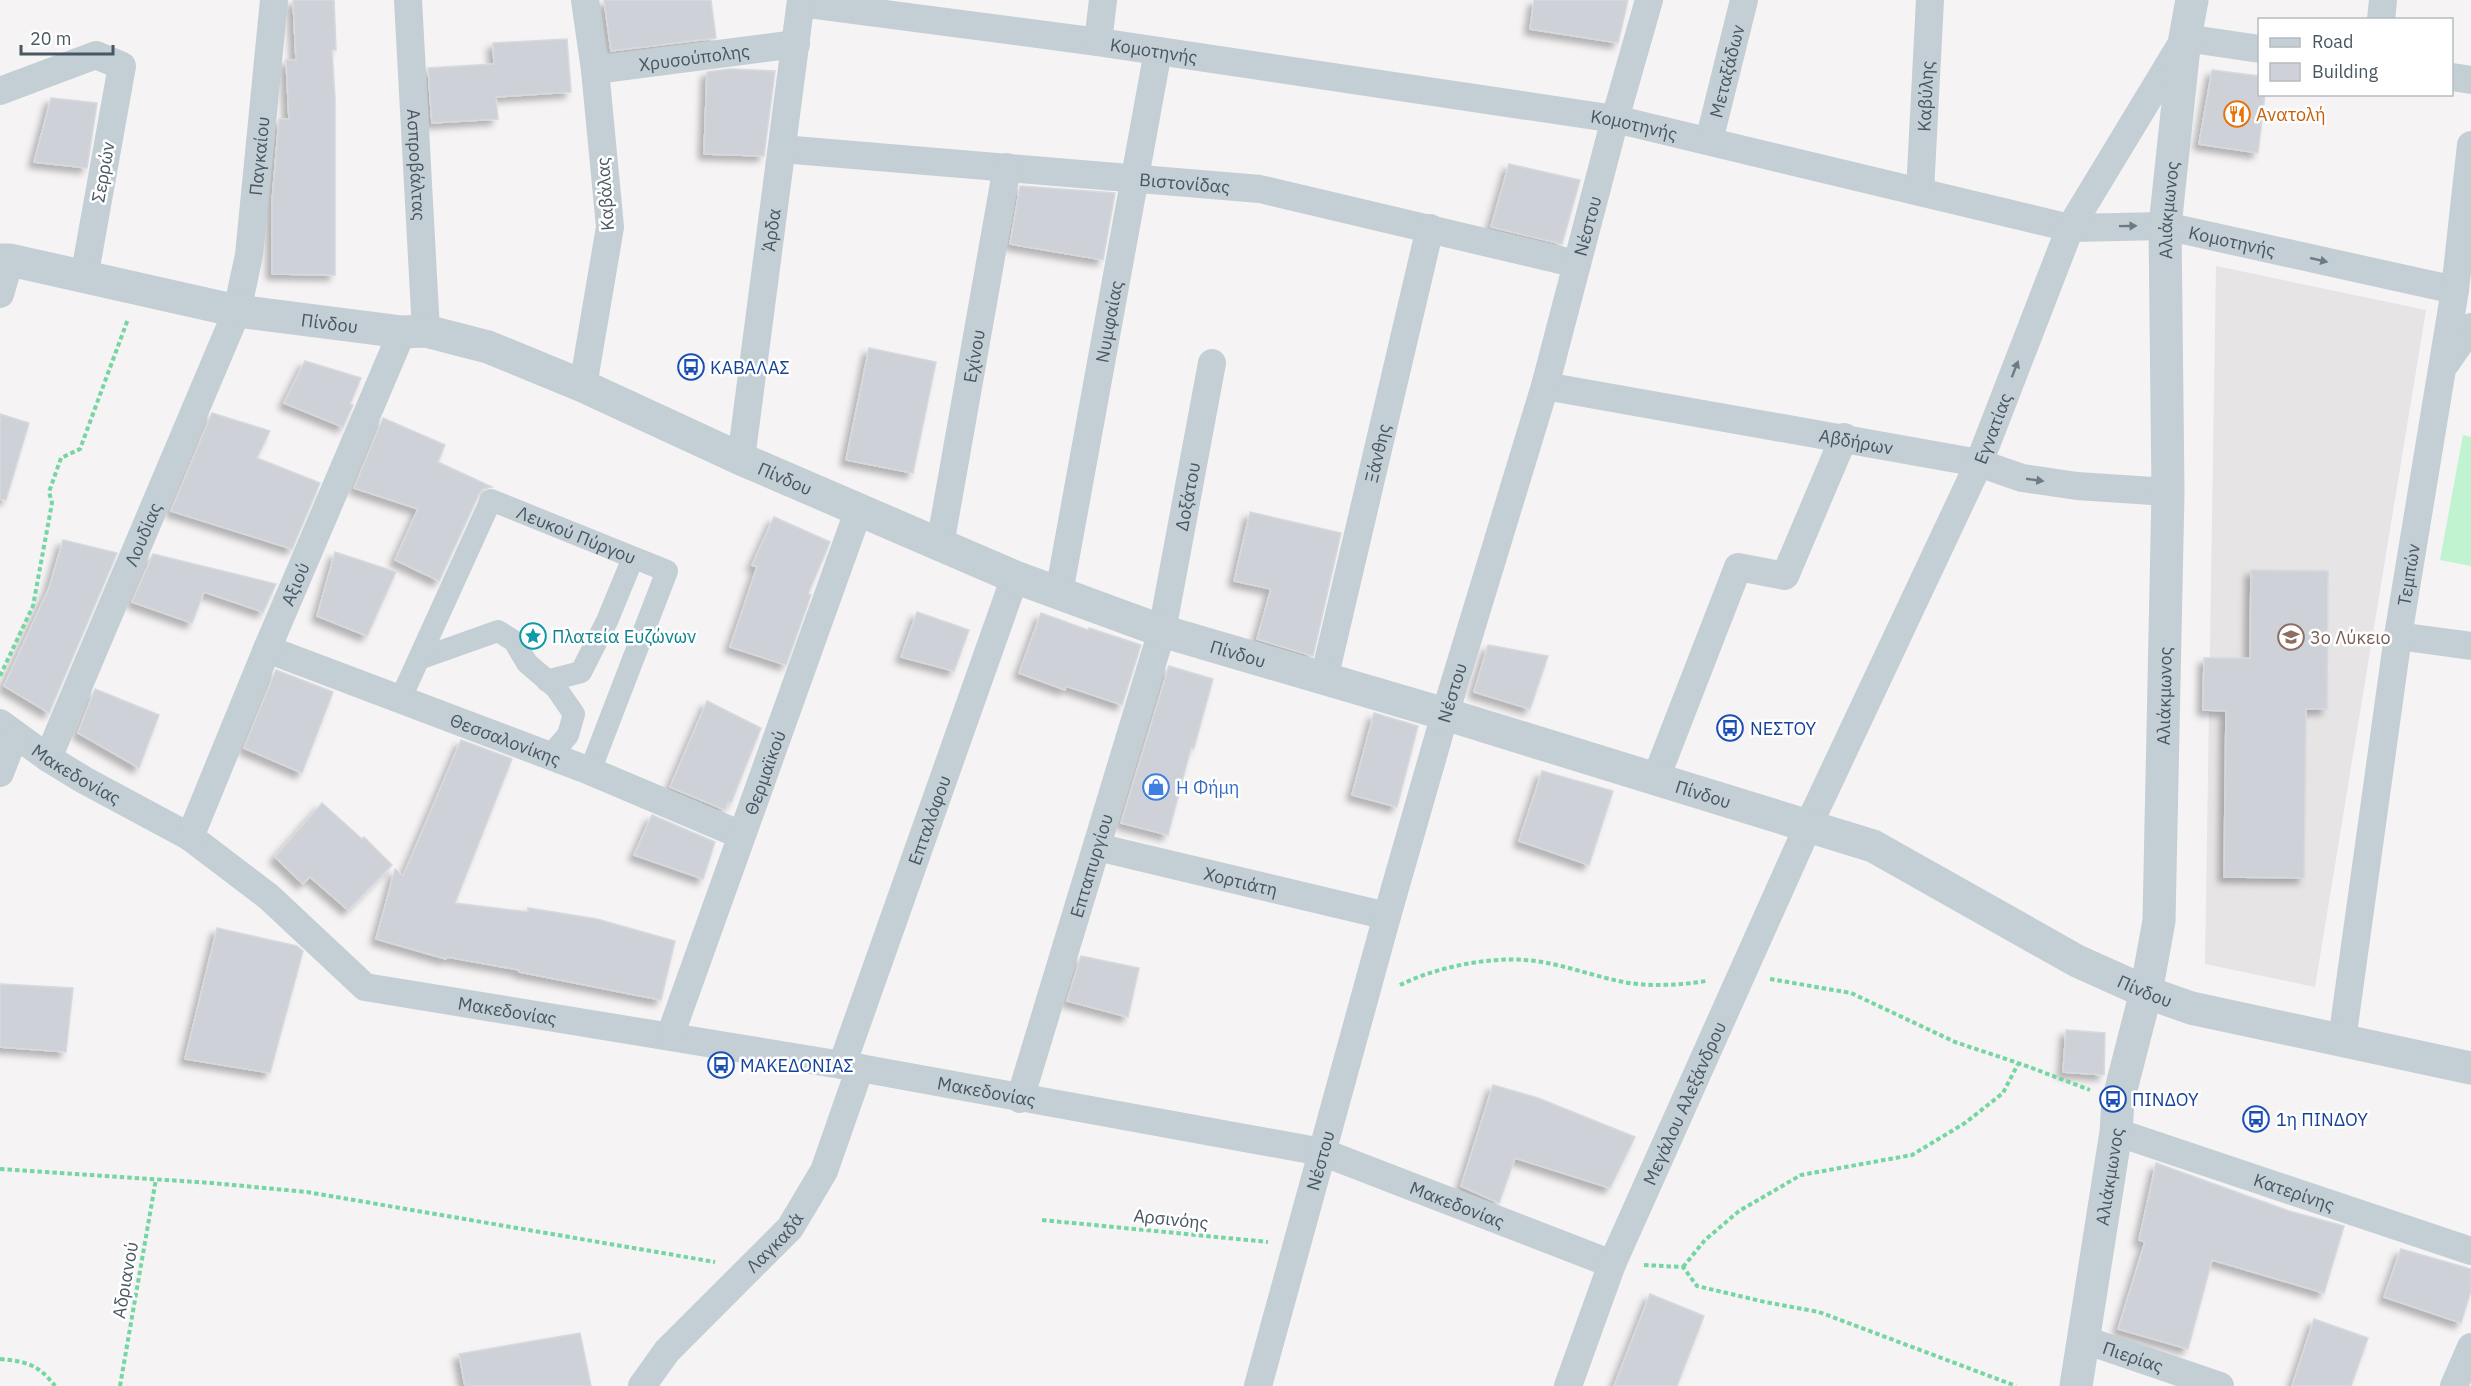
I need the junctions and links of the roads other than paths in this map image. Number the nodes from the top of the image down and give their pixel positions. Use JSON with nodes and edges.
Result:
{"nodes":[{"id":1,"x":274,"y":0,"type":"edge"},
{"id":2,"x":408,"y":0,"type":"edge"},
{"id":3,"x":585,"y":0,"type":"edge"},
{"id":4,"x":1103,"y":0,"type":"edge"},
{"id":5,"x":1649,"y":0,"type":"edge"},
{"id":6,"x":1744,"y":0,"type":"edge"},
{"id":7,"x":1930,"y":0,"type":"edge"},
{"id":8,"x":2192,"y":0,"type":"edge"},
{"id":9,"x":2383,"y":0,"type":"edge"},
{"id":10,"x":801,"y":1,"type":"edge"},
{"id":11,"x":2381,"y":18,"type":"edge"},
{"id":12,"x":2185,"y":38,"type":"junction"},
{"id":13,"x":1098,"y":42,"type":"junction"},
{"id":14,"x":796,"y":44,"type":"junction"},
{"id":15,"x":2258,"y":49,"type":"edge"},
{"id":16,"x":1158,"y":51,"type":"junction"},
{"id":17,"x":595,"y":70,"type":"junction"},
{"id":18,"x":2453,"y":77,"type":"edge"},
{"id":19,"x":2471,"y":80,"type":"edge"},
{"id":20,"x":0,"y":91,"type":"edge"},
{"id":21,"x":1614,"y":119,"type":"junction"},
{"id":22,"x":1709,"y":141,"type":"junction"},
{"id":23,"x":2471,"y":145,"type":"edge"},
{"id":24,"x":782,"y":149,"type":"junction"},
{"id":25,"x":1007,"y":167,"type":"junction"},
{"id":26,"x":1136,"y":178,"type":"junction"},
{"id":27,"x":1920,"y":192,"type":"junction"},
{"id":28,"x":2165,"y":226,"type":"junction"},
{"id":29,"x":1430,"y":228,"type":"junction"},
{"id":30,"x":2070,"y":228,"type":"junction"},
{"id":31,"x":5,"y":260,"type":"edge"},
{"id":32,"x":1577,"y":264,"type":"junction"},
{"id":33,"x":84,"y":278,"type":"junction"},
{"id":34,"x":2455,"y":290,"type":"junction"},
{"id":35,"x":0,"y":294,"type":"edge"},
{"id":36,"x":237,"y":311,"type":"junction"},
{"id":37,"x":2471,"y":327,"type":"edge"},
{"id":38,"x":414,"y":331,"type":"junction"},
{"id":39,"x":1212,"y":363,"type":"dead end"},
{"id":40,"x":2439,"y":372,"type":"junction"},
{"id":41,"x":583,"y":386,"type":"junction"},
{"id":42,"x":1545,"y":386,"type":"junction"},
{"id":43,"x":1844,"y":437,"type":"junction"},
{"id":44,"x":741,"y":459,"type":"junction"},
{"id":45,"x":1979,"y":463,"type":"junction"},
{"id":46,"x":2168,"y":492,"type":"junction"},
{"id":47,"x":859,"y":509,"type":"junction"},
{"id":48,"x":940,"y":545,"type":"junction"},
{"id":49,"x":633,"y":558,"type":"junction"},
{"id":50,"x":1015,"y":577,"type":"junction"},
{"id":51,"x":1059,"y":593,"type":"junction"},
{"id":52,"x":1162,"y":631,"type":"junction"},
{"id":53,"x":2397,"y":636,"type":"junction"},
{"id":54,"x":2471,"y":646,"type":"edge"},
{"id":55,"x":267,"y":649,"type":"junction"},
{"id":56,"x":419,"y":659,"type":"junction"},
{"id":57,"x":1324,"y":679,"type":"junction"},
{"id":58,"x":547,"y":681,"type":"junction"},
{"id":59,"x":400,"y":700,"type":"junction"},
{"id":60,"x":1445,"y":714,"type":"junction"},
{"id":61,"x":8,"y":728,"type":"edge"},
{"id":62,"x":550,"y":756,"type":"junction"},
{"id":63,"x":48,"y":758,"type":"junction"},
{"id":64,"x":590,"y":771,"type":"junction"},
{"id":65,"x":0,"y":773,"type":"edge"},
{"id":66,"x":1656,"y":778,"type":"junction"},
{"id":67,"x":1809,"y":824,"type":"junction"},
{"id":68,"x":741,"y":835,"type":"junction"},
{"id":69,"x":190,"y":837,"type":"junction"},
{"id":70,"x":1097,"y":848,"type":"junction"},
{"id":71,"x":1387,"y":916,"type":"junction"},
{"id":72,"x":2146,"y":992,"type":"junction"},
{"id":73,"x":670,"y":1036,"type":"junction"},
{"id":74,"x":2342,"y":1040,"type":"junction"},
{"id":75,"x":851,"y":1066,"type":"junction"},
{"id":76,"x":2471,"y":1068,"type":"edge"},
{"id":77,"x":1020,"y":1099,"type":"junction"},
{"id":78,"x":2117,"y":1117,"type":"junction"},
{"id":79,"x":1322,"y":1152,"type":"junction"},
{"id":80,"x":2471,"y":1251,"type":"edge"},
{"id":81,"x":1612,"y":1264,"type":"junction"},
{"id":82,"x":2082,"y":1339,"type":"junction"},
{"id":83,"x":2471,"y":1347,"type":"edge"},
{"id":84,"x":642,"y":1386,"type":"edge"},
{"id":85,"x":1258,"y":1386,"type":"edge"},
{"id":86,"x":1568,"y":1386,"type":"edge"},
{"id":87,"x":2076,"y":1386,"type":"edge"},
{"id":88,"x":2220,"y":1386,"type":"edge"},
{"id":89,"x":2454,"y":1386,"type":"edge"}],
"edges":[{"from":1,"to":36,"type":"street","name":"Παγκαίου"},
{"from":2,"to":38,"type":"street","name":"Ασπροβάλτας"},
{"from":3,"to":17,"type":"street","name":"Καβάλας"},
{"from":4,"to":13,"type":"street"},
{"from":5,"to":21,"type":"street","name":"Νέστου"},
{"from":6,"to":22,"type":"street","name":"Μεταξάδων"},
{"from":7,"to":27,"type":"street","name":"Καβύλης"},
{"from":8,"to":12,"type":"street","name":"Αλιάκμωνος"},
{"from":9,"to":11,"type":"street"},
{"from":10,"to":13,"type":"street","name":"Κομοτηνής"},
{"from":10,"to":14,"type":"street","name":"Άρδα"},
{"from":12,"to":15,"type":"street"},
{"from":12,"to":28,"type":"street","name":"Αλιάκμωνος"},
{"from":12,"to":30,"type":"street","name":"Εγνατίας"},
{"from":13,"to":16,"type":"street","name":"Κομοτηνής"},
{"from":14,"to":17,"type":"street","name":"Χρυσούπολης"},
{"from":14,"to":24,"type":"street","name":"Άρδα"},
{"from":16,"to":21,"type":"street","name":"Κομοτηνής"},
{"from":16,"to":26,"type":"street","name":"Νυμφαίας"},
{"from":17,"to":41,"type":"street","name":"Καβάλας"},
{"from":18,"to":19,"type":"street"},
{"from":20,"to":33,"type":"street","name":"Σερρών"},
{"from":21,"to":22,"type":"street","name":"Κομοτηνής"},
{"from":21,"to":32,"type":"street","name":"Νέστου"},
{"from":22,"to":27,"type":"street","name":"Κομοτηνής"},
{"from":23,"to":34,"type":"street","name":"Τεμπών"},
{"from":24,"to":25,"type":"street","name":"Βιστονίδας"},
{"from":24,"to":44,"type":"street","name":"Άρδα"},
{"from":25,"to":26,"type":"street","name":"Βιστονίδας"},
{"from":25,"to":48,"type":"street","name":"Εχίνου"},
{"from":26,"to":29,"type":"street","name":"Βιστονίδας"},
{"from":26,"to":51,"type":"street","name":"Νυμφαίας"},
{"from":27,"to":30,"type":"street","name":"Κομοτηνής"},
{"from":30,"to":28,"type":"street","name":"Κομοτηνής","one_way":true},
{"from":28,"to":34,"type":"street","name":"Κομοτηνής","one_way":true},
{"from":28,"to":46,"type":"street","name":"Αλιάκμωνος"},
{"from":29,"to":32,"type":"street","name":"Βιστονίδας"},
{"from":29,"to":57,"type":"street","name":"Ξάνθης"},
{"from":45,"to":30,"type":"street","name":"Εγνατίας","one_way":true},
{"from":31,"to":33,"type":"street","name":"Πίνδου"},
{"from":31,"to":35,"type":"street"},
{"from":32,"to":42,"type":"street","name":"Νέστου"},
{"from":33,"to":36,"type":"street","name":"Πίνδου"},
{"from":34,"to":40,"type":"street","name":"Τεμπών"},
{"from":36,"to":38,"type":"street","name":"Πίνδου"},
{"from":36,"to":63,"type":"street","name":"Λουδίας"},
{"from":37,"to":40,"type":"street"},
{"from":38,"to":41,"type":"street","name":"Πίνδου"},
{"from":38,"to":55,"type":"street","name":"Αξιού"},
{"from":39,"to":52,"type":"street","name":"Δοξάτου"},
{"from":40,"to":53,"type":"street","name":"Τεμπών"},
{"from":41,"to":44,"type":"street","name":"Πίνδου"},
{"from":42,"to":43,"type":"street","name":"Αβδήρων"},
{"from":42,"to":60,"type":"street","name":"Νέστου"},
{"from":43,"to":45,"type":"street","name":"Αβδήρων"},
{"from":43,"to":66,"type":"street"},
{"from":44,"to":47,"type":"street","name":"Πίνδου"},
{"from":45,"to":46,"type":"street","name":"Αβδήρων","one_way":true},
{"from":45,"to":67,"type":"street","name":"Εγνατίας"},
{"from":46,"to":72,"type":"street","name":"Αλιάκμωνος"},
{"from":47,"to":48,"type":"street","name":"Πίνδου"},
{"from":47,"to":68,"type":"street","name":"Θερμαϊκού"},
{"from":48,"to":50,"type":"street","name":"Πίνδου"},
{"from":49,"to":56,"type":"street","name":"Λευκού Πύργου"},
{"from":49,"to":58,"type":"street"},
{"from":49,"to":64,"type":"street","name":"Λευκού Πύργου"},
{"from":50,"to":51,"type":"street","name":"Πίνδου"},
{"from":50,"to":75,"type":"street","name":"Επταλόφου"},
{"from":51,"to":52,"type":"street","name":"Πίνδου"},
{"from":52,"to":57,"type":"street","name":"Πίνδου"},
{"from":52,"to":70,"type":"street","name":"Επταπυργίου"},
{"from":53,"to":54,"type":"street"},
{"from":53,"to":74,"type":"street","name":"Τεμπών"},
{"from":55,"to":59,"type":"street","name":"Θεσσαλονίκης"},
{"from":55,"to":69,"type":"street","name":"Αξιού"},
{"from":56,"to":58,"type":"street"},
{"from":56,"to":59,"type":"street","name":"Λευκού Πύργου"},
{"from":57,"to":60,"type":"street","name":"Πίνδου"},
{"from":58,"to":62,"type":"street"},
{"from":59,"to":62,"type":"street","name":"Θεσσαλονίκης"},
{"from":60,"to":66,"type":"street","name":"Πίνδου"},
{"from":60,"to":71,"type":"street","name":"Νέστου"},
{"from":61,"to":63,"type":"street","name":"Μακεδονίας"},
{"from":61,"to":65,"type":"street"},
{"from":62,"to":64,"type":"street","name":"Θεσσαλονίκης"},
{"from":63,"to":69,"type":"street","name":"Μακεδονίας"},
{"from":64,"to":68,"type":"street","name":"Θεσσαλονίκης"},
{"from":66,"to":67,"type":"street","name":"Πίνδου"},
{"from":67,"to":72,"type":"street","name":"Πίνδου"},
{"from":67,"to":81,"type":"street","name":"Μεγάλου Αλεξάνδρου"},
{"from":68,"to":73,"type":"street","name":"Θερμαϊκού"},
{"from":69,"to":73,"type":"street","name":"Μακεδονίας"},
{"from":70,"to":71,"type":"street","name":"Χορτιάτη"},
{"from":70,"to":77,"type":"street","name":"Επταπυργίου"},
{"from":71,"to":79,"type":"street","name":"Νέστου"},
{"from":72,"to":74,"type":"street","name":"Πίνδου"},
{"from":72,"to":78,"type":"street","name":"Αλιάκμωνος"},
{"from":73,"to":75,"type":"street","name":"Μακεδονίας"},
{"from":74,"to":76,"type":"street","name":"Πίνδου"},
{"from":75,"to":77,"type":"street","name":"Μακεδονίας"},
{"from":75,"to":84,"type":"street","name":"Λαγκαδά"},
{"from":77,"to":79,"type":"street","name":"Μακεδονίας"},
{"from":78,"to":80,"type":"street","name":"Κατερίνης"},
{"from":78,"to":82,"type":"street","name":"Αλιάκμωνος"},
{"from":79,"to":81,"type":"street","name":"Μακεδονίας"},
{"from":79,"to":85,"type":"street","name":"Νέστου"},
{"from":81,"to":86,"type":"street","name":"Μεγάλου Αλεξάνδρου"},
{"from":82,"to":87,"type":"street","name":"Αλιάκμωνος"},
{"from":82,"to":88,"type":"street","name":"Πιερίας"},
{"from":83,"to":89,"type":"street"}]}
